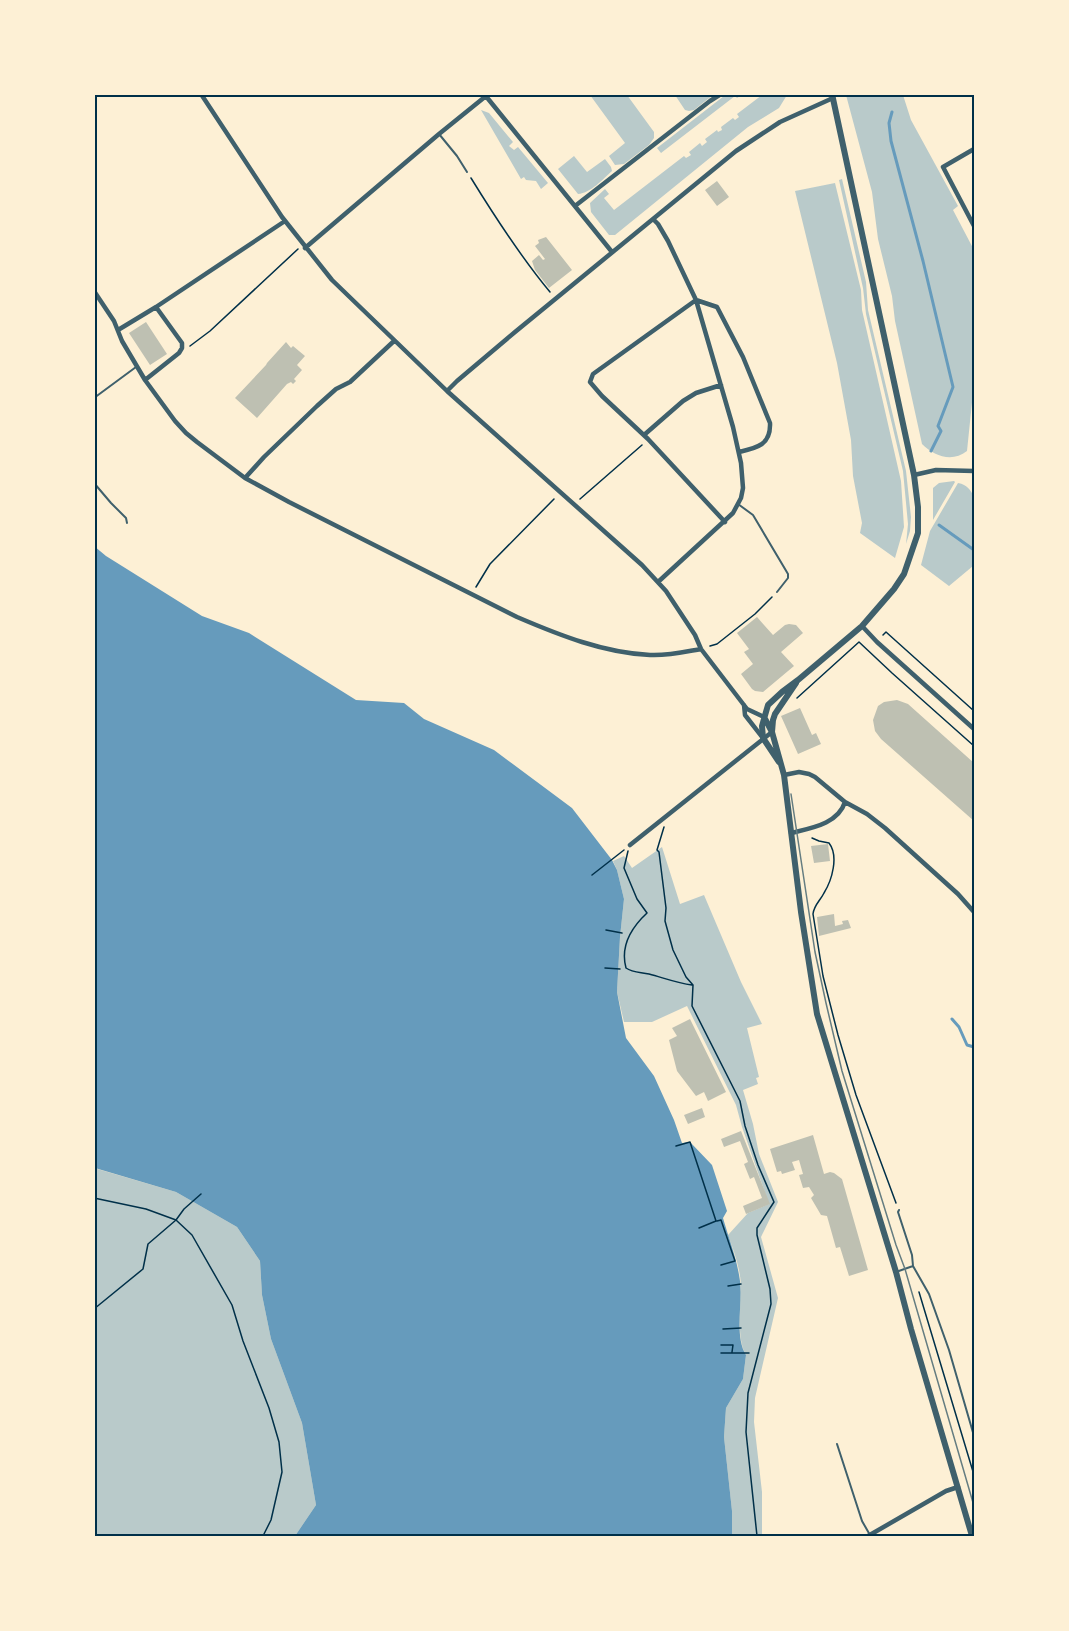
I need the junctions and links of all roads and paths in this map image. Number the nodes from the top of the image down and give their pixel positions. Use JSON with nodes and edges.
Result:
{"nodes":[{"id":1,"x":201,"y":94,"type":"edge"},
{"id":2,"x":721,"y":94,"type":"edge"},
{"id":3,"x":841,"y":94,"type":"edge"},
{"id":4,"x":485,"y":95,"type":"edge"},
{"id":5,"x":832,"y":96,"type":"edge"},
{"id":6,"x":439,"y":134,"type":"junction"},
{"id":7,"x":975,"y":149,"type":"edge"},
{"id":8,"x":467,"y":172,"type":"joint"},
{"id":9,"x":575,"y":206,"type":"junction"},
{"id":10,"x":653,"y":219,"type":"junction"},
{"id":11,"x":285,"y":221,"type":"junction"},
{"id":12,"x":975,"y":226,"type":"edge"},
{"id":13,"x":304,"y":247,"type":"junction"},
{"id":14,"x":612,"y":252,"type":"junction"},
{"id":15,"x":94,"y":291,"type":"edge"},
{"id":16,"x":555,"y":299,"type":"junction"},
{"id":17,"x":696,"y":300,"type":"junction"},
{"id":18,"x":156,"y":306,"type":"junction"},
{"id":19,"x":118,"y":330,"type":"junction"},
{"id":20,"x":394,"y":341,"type":"junction"},
{"id":21,"x":179,"y":353,"type":"junction"},
{"id":22,"x":136,"y":367,"type":"junction"},
{"id":23,"x":145,"y":380,"type":"junction"},
{"id":24,"x":721,"y":385,"type":"junction"},
{"id":25,"x":447,"y":391,"type":"junction"},
{"id":26,"x":94,"y":398,"type":"edge"},
{"id":27,"x":646,"y":437,"type":"junction"},
{"id":28,"x":739,"y":452,"type":"junction"},
{"id":29,"x":975,"y":471,"type":"edge"},
{"id":30,"x":914,"y":475,"type":"junction"},
{"id":31,"x":245,"y":478,"type":"junction"},
{"id":32,"x":94,"y":483,"type":"edge"},
{"id":33,"x":561,"y":492,"type":"junction"},
{"id":34,"x":575,"y":504,"type":"junction"},
{"id":35,"x":738,"y":504,"type":"junction"},
{"id":36,"x":725,"y":522,"type":"junction"},
{"id":37,"x":127,"y":523,"type":"dead end"},
{"id":38,"x":658,"y":582,"type":"junction"},
{"id":39,"x":777,"y":592,"type":"joint"},
{"id":40,"x":472,"y":594,"type":"junction"},
{"id":41,"x":862,"y":626,"type":"junction"},
{"id":42,"x":886,"y":632,"type":"dead end"},
{"id":43,"x":701,"y":649,"type":"junction"},
{"id":44,"x":798,"y":680,"type":"junction"},
{"id":45,"x":797,"y":698,"type":"dead end"},
{"id":46,"x":744,"y":705,"type":"junction"},
{"id":47,"x":975,"y":711,"type":"edge"},
{"id":48,"x":764,"y":717,"type":"junction"},
{"id":49,"x":975,"y":729,"type":"edge"},
{"id":50,"x":772,"y":732,"type":"junction"},
{"id":51,"x":763,"y":738,"type":"junction"},
{"id":52,"x":975,"y":746,"type":"edge"},
{"id":53,"x":781,"y":767,"type":"junction"},
{"id":54,"x":784,"y":775,"type":"junction"},
{"id":55,"x":845,"y":802,"type":"junction"},
{"id":56,"x":663,"y":818,"type":"junction"},
{"id":57,"x":791,"y":834,"type":"junction"},
{"id":58,"x":812,"y":837,"type":"dead end"},
{"id":59,"x":630,"y":845,"type":"junction"},
{"id":60,"x":592,"y":875,"type":"dead end"},
{"id":61,"x":975,"y":912,"type":"edge"},
{"id":62,"x":606,"y":930,"type":"dead end"},
{"id":63,"x":622,"y":933,"type":"dead end"},
{"id":64,"x":605,"y":968,"type":"dead end"},
{"id":65,"x":620,"y":969,"type":"dead end"},
{"id":66,"x":693,"y":985,"type":"junction"},
{"id":67,"x":676,"y":1146,"type":"dead end"},
{"id":68,"x":201,"y":1194,"type":"dead end"},
{"id":69,"x":94,"y":1198,"type":"edge"},
{"id":70,"x":899,"y":1210,"type":"joint"},
{"id":71,"x":176,"y":1220,"type":"junction"},
{"id":72,"x":716,"y":1221,"type":"junction"},
{"id":73,"x":699,"y":1228,"type":"dead end"},
{"id":74,"x":721,"y":1265,"type":"dead end"},
{"id":75,"x":913,"y":1266,"type":"junction"},
{"id":76,"x":896,"y":1272,"type":"junction"},
{"id":77,"x":741,"y":1284,"type":"dead end"},
{"id":78,"x":728,"y":1286,"type":"dead end"},
{"id":79,"x":919,"y":1292,"type":"dead end"},
{"id":80,"x":94,"y":1309,"type":"edge"},
{"id":81,"x":741,"y":1328,"type":"dead end"},
{"id":82,"x":723,"y":1329,"type":"dead end"},
{"id":83,"x":721,"y":1345,"type":"dead end"},
{"id":84,"x":721,"y":1353,"type":"dead end"},
{"id":85,"x":732,"y":1353,"type":"junction"},
{"id":86,"x":748,"y":1353,"type":"dead end"},
{"id":87,"x":975,"y":1436,"type":"edge"},
{"id":88,"x":837,"y":1444,"type":"dead end"},
{"id":89,"x":975,"y":1475,"type":"edge"},
{"id":90,"x":958,"y":1486,"type":"junction"},
{"id":91,"x":263,"y":1536,"type":"edge"},
{"id":92,"x":757,"y":1536,"type":"edge"},
{"id":93,"x":869,"y":1536,"type":"edge"},
{"id":94,"x":972,"y":1536,"type":"edge"}],
"edges":[{"from":1,"to":11,"type":"street"},
{"from":2,"to":9,"type":"street"},
{"from":3,"to":5,"type":"street"},
{"from":4,"to":6,"type":"street"},
{"from":4,"to":9,"type":"street"},
{"from":5,"to":10,"type":"street"},
{"from":5,"to":30,"type":"street"},
{"from":6,"to":8,"type":"lane"},
{"from":6,"to":13,"type":"street"},
{"from":7,"to":12,"type":"street"},
{"from":8,"to":16,"type":"path"},
{"from":9,"to":14,"type":"street"},
{"from":10,"to":14,"type":"street"},
{"from":10,"to":17,"type":"street"},
{"from":11,"to":13,"type":"street"},
{"from":11,"to":18,"type":"street"},
{"from":13,"to":20,"type":"street"},
{"from":13,"to":21,"type":"path"},
{"from":14,"to":16,"type":"street"},
{"from":15,"to":19,"type":"street"},
{"from":16,"to":25,"type":"street"},
{"from":17,"to":24,"type":"street"},
{"from":17,"to":27,"type":"street"},
{"from":17,"to":28,"type":"street"},
{"from":18,"to":19,"type":"street"},
{"from":18,"to":21,"type":"street"},
{"from":19,"to":22,"type":"street"},
{"from":20,"to":25,"type":"street"},
{"from":20,"to":31,"type":"street"},
{"from":21,"to":23,"type":"street"},
{"from":22,"to":23,"type":"street"},
{"from":22,"to":26,"type":"lane"},
{"from":23,"to":31,"type":"street"},
{"from":24,"to":27,"type":"street"},
{"from":24,"to":28,"type":"street"},
{"from":25,"to":33,"type":"street"},
{"from":27,"to":34,"type":"path"},
{"from":27,"to":36,"type":"street"},
{"from":28,"to":35,"type":"street"},
{"from":29,"to":30,"type":"street"},
{"from":30,"to":41,"type":"street"},
{"from":31,"to":40,"type":"street"},
{"from":32,"to":37,"type":"lane"},
{"from":33,"to":34,"type":"street"},
{"from":33,"to":40,"type":"path"},
{"from":34,"to":38,"type":"street"},
{"from":35,"to":36,"type":"street"},
{"from":35,"to":39,"type":"lane"},
{"from":36,"to":38,"type":"street"},
{"from":38,"to":43,"type":"street"},
{"from":39,"to":43,"type":"path"},
{"from":40,"to":43,"type":"street"},
{"from":41,"to":44,"type":"street"},
{"from":41,"to":49,"type":"street"},
{"from":42,"to":47,"type":"path"},
{"from":43,"to":46,"type":"street"},
{"from":44,"to":48,"type":"street"},
{"from":44,"to":50,"type":"street"},
{"from":45,"to":52,"type":"path"},
{"from":46,"to":48,"type":"street"},
{"from":46,"to":51,"type":"street"},
{"from":48,"to":50,"type":"street"},
{"from":48,"to":51,"type":"street"},
{"from":50,"to":51,"type":"street"},
{"from":50,"to":53,"type":"street"},
{"from":51,"to":53,"type":"street"},
{"from":51,"to":56,"type":"street"},
{"from":53,"to":54,"type":"street"},
{"from":54,"to":55,"type":"street"},
{"from":54,"to":57,"type":"street"},
{"from":55,"to":57,"type":"street"},
{"from":55,"to":61,"type":"street"},
{"from":56,"to":59,"type":"street"},
{"from":56,"to":66,"type":"path"},
{"from":57,"to":76,"type":"street"},
{"from":58,"to":70,"type":"path"},
{"from":59,"to":60,"type":"path"},
{"from":59,"to":66,"type":"path"},
{"from":62,"to":63,"type":"path"},
{"from":64,"to":65,"type":"path"},
{"from":66,"to":92,"type":"path"},
{"from":67,"to":72,"type":"path"},
{"from":68,"to":71,"type":"path"},
{"from":69,"to":71,"type":"path"},
{"from":70,"to":75,"type":"lane"},
{"from":71,"to":80,"type":"path"},
{"from":71,"to":91,"type":"path"},
{"from":72,"to":73,"type":"path"},
{"from":72,"to":74,"type":"path"},
{"from":75,"to":76,"type":"lane"},
{"from":75,"to":87,"type":"lane"},
{"from":76,"to":90,"type":"street"},
{"from":77,"to":78,"type":"path"},
{"from":79,"to":89,"type":"path"},
{"from":81,"to":82,"type":"path"},
{"from":83,"to":85,"type":"path"},
{"from":84,"to":85,"type":"path"},
{"from":85,"to":86,"type":"path"},
{"from":88,"to":93,"type":"lane"},
{"from":90,"to":93,"type":"street"},
{"from":90,"to":94,"type":"street"}]}
